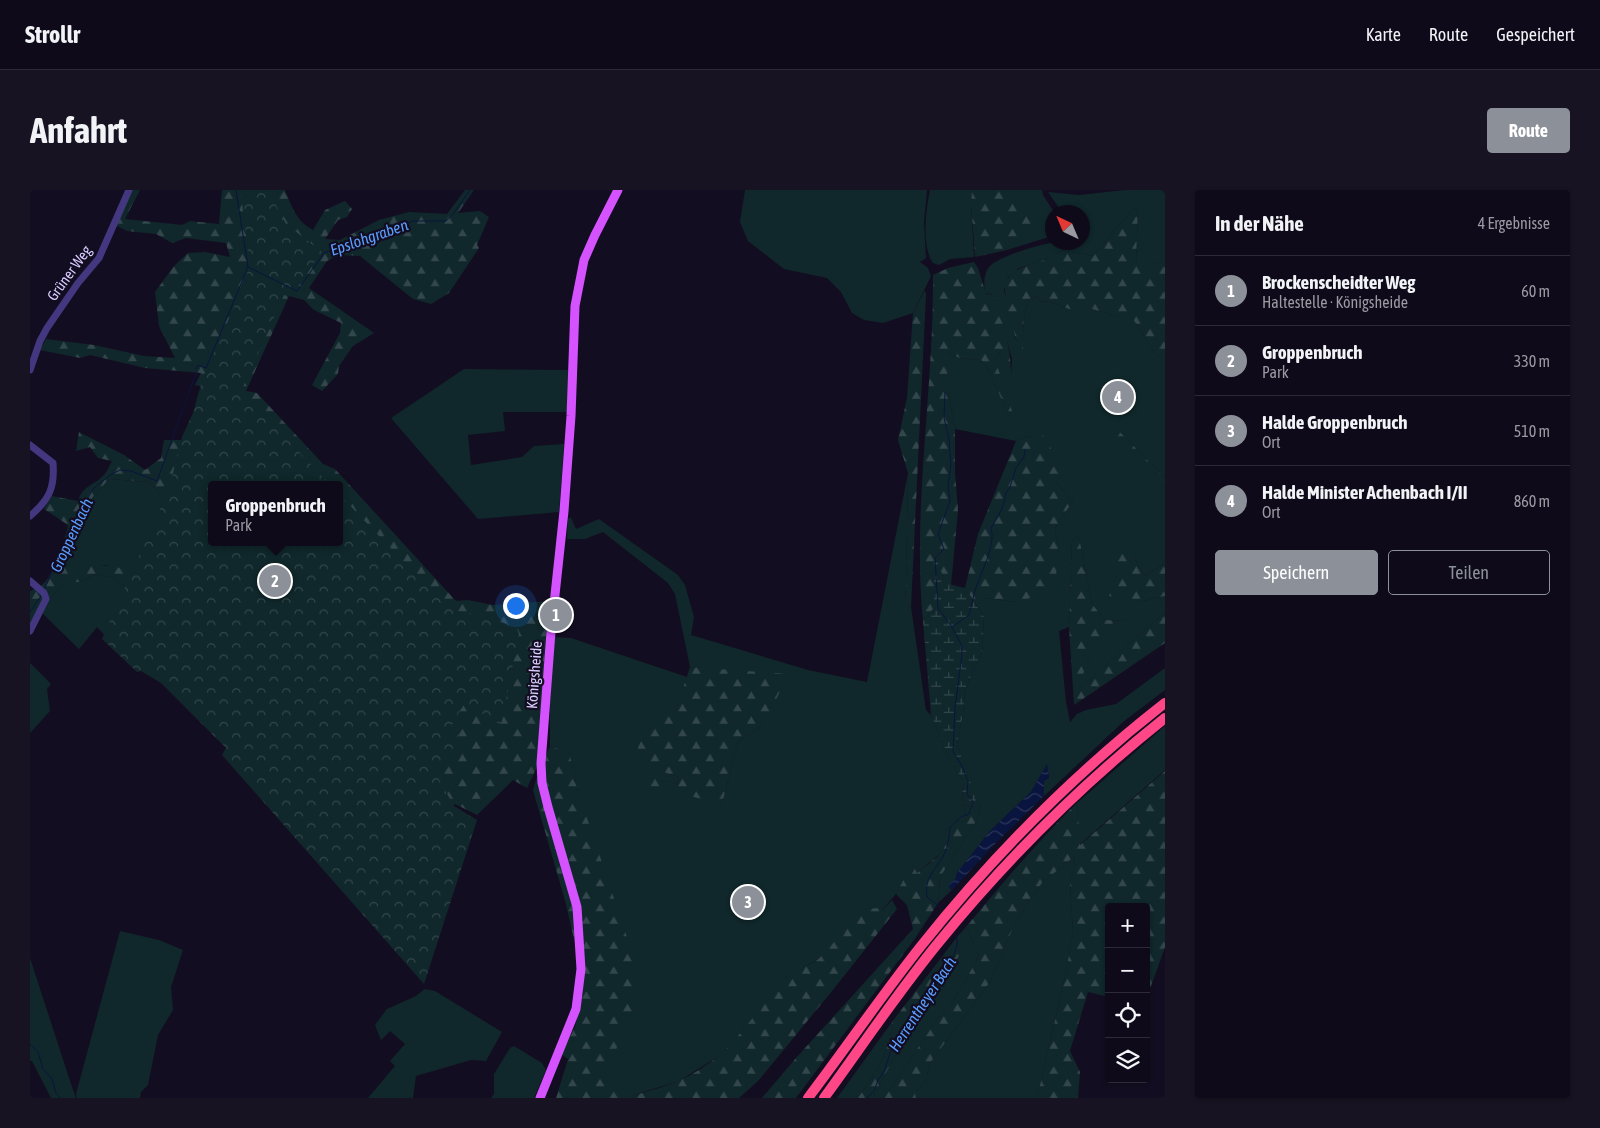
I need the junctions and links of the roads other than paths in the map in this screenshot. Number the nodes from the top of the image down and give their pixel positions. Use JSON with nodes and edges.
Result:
{"nodes":[{"id":1,"x":129,"y":190,"type":"edge"},
{"id":2,"x":618,"y":190,"type":"edge"},
{"id":3,"x":30,"y":370,"type":"edge"},
{"id":4,"x":30,"y":445,"type":"edge"},
{"id":5,"x":30,"y":516,"type":"edge"},
{"id":6,"x":30,"y":581,"type":"edge"},
{"id":7,"x":30,"y":631,"type":"edge"},
{"id":8,"x":1165,"y":703,"type":"edge"},
{"id":9,"x":1165,"y":718,"type":"edge"},
{"id":10,"x":540,"y":1098,"type":"edge"},
{"id":11,"x":808,"y":1098,"type":"edge"},
{"id":12,"x":824,"y":1098,"type":"edge"}],
"edges":[{"from":1,"to":3,"type":"street","name":"Grüner Weg"},
{"from":2,"to":10,"type":"main road","name":"Königsheide"},
{"from":4,"to":5,"type":"street"},
{"from":6,"to":7,"type":"street"},
{"from":8,"to":11,"type":"highway"},
{"from":9,"to":12,"type":"highway"}]}
